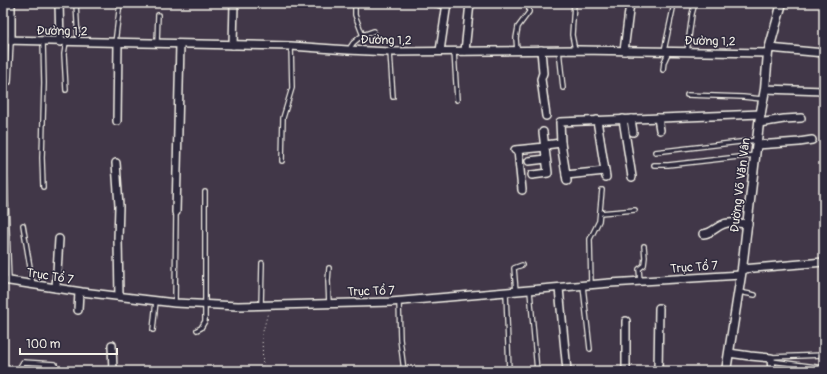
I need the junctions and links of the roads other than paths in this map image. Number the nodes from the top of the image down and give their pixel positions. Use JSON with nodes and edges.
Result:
{"nodes":[{"id":1,"x":11,"y":3,"type":"edge"},
{"id":2,"x":59,"y":3,"type":"edge"},
{"id":3,"x":76,"y":3,"type":"edge"},
{"id":4,"x":120,"y":3,"type":"edge"},
{"id":5,"x":234,"y":3,"type":"edge"},
{"id":6,"x":357,"y":3,"type":"edge"},
{"id":7,"x":437,"y":3,"type":"edge"},
{"id":8,"x":470,"y":3,"type":"edge"},
{"id":9,"x":529,"y":3,"type":"edge"},
{"id":10,"x":574,"y":3,"type":"edge"},
{"id":11,"x":630,"y":3,"type":"edge"},
{"id":12,"x":695,"y":3,"type":"edge"},
{"id":13,"x":782,"y":3,"type":"edge"},
{"id":14,"x":447,"y":4,"type":"edge"},
{"id":15,"x":674,"y":4,"type":"edge"},
{"id":16,"x":158,"y":15,"type":"dead end"},
{"id":17,"x":374,"y":31,"type":"dead end"},
{"id":18,"x":363,"y":36,"type":"junction"},
{"id":19,"x":7,"y":40,"type":"edge"},
{"id":20,"x":43,"y":41,"type":"junction"},
{"id":21,"x":63,"y":42,"type":"junction"},
{"id":22,"x":78,"y":42,"type":"junction"},
{"id":23,"x":117,"y":43,"type":"junction"},
{"id":24,"x":157,"y":43,"type":"junction"},
{"id":25,"x":180,"y":44,"type":"junction"},
{"id":26,"x":233,"y":45,"type":"junction"},
{"id":27,"x":291,"y":46,"type":"junction"},
{"id":28,"x":348,"y":50,"type":"junction"},
{"id":29,"x":541,"y":50,"type":"junction"},
{"id":30,"x":559,"y":50,"type":"junction"},
{"id":31,"x":575,"y":50,"type":"junction"},
{"id":32,"x":769,"y":50,"type":"junction"},
{"id":33,"x":440,"y":51,"type":"junction"},
{"id":34,"x":454,"y":51,"type":"junction"},
{"id":35,"x":465,"y":51,"type":"junction"},
{"id":36,"x":517,"y":51,"type":"junction"},
{"id":37,"x":624,"y":51,"type":"junction"},
{"id":38,"x":667,"y":51,"type":"junction"},
{"id":39,"x":390,"y":52,"type":"junction"},
{"id":40,"x":687,"y":52,"type":"junction"},
{"id":41,"x":824,"y":53,"type":"edge"},
{"id":42,"x":663,"y":70,"type":"dead end"},
{"id":43,"x":9,"y":82,"type":"dead end"},
{"id":44,"x":563,"y":88,"type":"dead end"},
{"id":45,"x":765,"y":89,"type":"junction"},
{"id":46,"x":66,"y":90,"type":"dead end"},
{"id":47,"x":824,"y":91,"type":"edge"},
{"id":48,"x":687,"y":95,"type":"dead end"},
{"id":49,"x":393,"y":97,"type":"dead end"},
{"id":50,"x":763,"y":99,"type":"junction"},
{"id":51,"x":457,"y":100,"type":"dead end"},
{"id":52,"x":761,"y":114,"type":"junction"},
{"id":53,"x":546,"y":116,"type":"dead end"},
{"id":54,"x":658,"y":118,"type":"junction"},
{"id":55,"x":801,"y":118,"type":"dead end"},
{"id":56,"x":623,"y":119,"type":"junction"},
{"id":57,"x":631,"y":119,"type":"junction"},
{"id":58,"x":597,"y":120,"type":"junction"},
{"id":59,"x":117,"y":121,"type":"dead end"},
{"id":60,"x":759,"y":123,"type":"junction"},
{"id":61,"x":660,"y":130,"type":"dead end"},
{"id":62,"x":543,"y":132,"type":"dead end"},
{"id":63,"x":633,"y":132,"type":"dead end"},
{"id":64,"x":812,"y":140,"type":"dead end"},
{"id":65,"x":561,"y":143,"type":"junction"},
{"id":66,"x":757,"y":143,"type":"junction"},
{"id":67,"x":545,"y":146,"type":"junction"},
{"id":68,"x":4,"y":148,"type":"dead end"},
{"id":69,"x":655,"y":152,"type":"dead end"},
{"id":70,"x":756,"y":155,"type":"junction"},
{"id":71,"x":546,"y":159,"type":"junction"},
{"id":72,"x":282,"y":161,"type":"dead end"},
{"id":73,"x":530,"y":161,"type":"dead end"},
{"id":74,"x":116,"y":163,"type":"dead end"},
{"id":75,"x":654,"y":165,"type":"dead end"},
{"id":76,"x":532,"y":174,"type":"dead end"},
{"id":77,"x":632,"y":177,"type":"dead end"},
{"id":78,"x":43,"y":186,"type":"dead end"},
{"id":79,"x":522,"y":190,"type":"dead end"},
{"id":80,"x":602,"y":190,"type":"dead end"},
{"id":81,"x":205,"y":192,"type":"dead end"},
{"id":82,"x":635,"y":210,"type":"dead end"},
{"id":83,"x":176,"y":212,"type":"joint"},
{"id":84,"x":600,"y":213,"type":"junction"},
{"id":85,"x":748,"y":224,"type":"junction"},
{"id":86,"x":23,"y":225,"type":"dead end"},
{"id":87,"x":703,"y":234,"type":"dead end"},
{"id":88,"x":59,"y":239,"type":"dead end"},
{"id":89,"x":644,"y":246,"type":"dead end"},
{"id":90,"x":824,"y":262,"type":"edge"},
{"id":91,"x":262,"y":263,"type":"dead end"},
{"id":92,"x":522,"y":265,"type":"dead end"},
{"id":93,"x":329,"y":268,"type":"dead end"},
{"id":94,"x":742,"y":272,"type":"junction"},
{"id":95,"x":6,"y":280,"type":"edge"},
{"id":96,"x":640,"y":281,"type":"junction"},
{"id":97,"x":33,"y":285,"type":"junction"},
{"id":98,"x":591,"y":285,"type":"junction"},
{"id":99,"x":583,"y":286,"type":"junction"},
{"id":100,"x":56,"y":288,"type":"junction"},
{"id":101,"x":559,"y":288,"type":"junction"},
{"id":102,"x":530,"y":291,"type":"junction"},
{"id":103,"x":79,"y":292,"type":"junction"},
{"id":104,"x":517,"y":292,"type":"junction"},
{"id":105,"x":738,"y":292,"type":"junction"},
{"id":106,"x":506,"y":293,"type":"junction"},
{"id":107,"x":755,"y":295,"type":"dead end"},
{"id":108,"x":119,"y":296,"type":"junction"},
{"id":109,"x":156,"y":301,"type":"junction"},
{"id":110,"x":399,"y":302,"type":"junction"},
{"id":111,"x":175,"y":303,"type":"junction"},
{"id":112,"x":206,"y":304,"type":"junction"},
{"id":113,"x":329,"y":304,"type":"junction"},
{"id":114,"x":261,"y":306,"type":"junction"},
{"id":115,"x":659,"y":308,"type":"dead end"},
{"id":116,"x":78,"y":310,"type":"dead end"},
{"id":117,"x":626,"y":321,"type":"dead end"},
{"id":118,"x":153,"y":330,"type":"dead end"},
{"id":119,"x":197,"y":330,"type":"dead end"},
{"id":120,"x":112,"y":345,"type":"dead end"},
{"id":121,"x":590,"y":348,"type":"dead end"},
{"id":122,"x":728,"y":353,"type":"junction"},
{"id":123,"x":824,"y":356,"type":"edge"},
{"id":124,"x":771,"y":359,"type":"junction"},
{"id":125,"x":55,"y":364,"type":"dead end"},
{"id":126,"x":824,"y":368,"type":"edge"},
{"id":127,"x":20,"y":371,"type":"edge"},
{"id":128,"x":112,"y":371,"type":"edge"},
{"id":129,"x":404,"y":371,"type":"edge"},
{"id":130,"x":509,"y":371,"type":"edge"},
{"id":131,"x":537,"y":371,"type":"edge"},
{"id":132,"x":567,"y":371,"type":"edge"},
{"id":133,"x":626,"y":371,"type":"edge"},
{"id":134,"x":658,"y":371,"type":"edge"},
{"id":135,"x":726,"y":371,"type":"edge"},
{"id":136,"x":772,"y":371,"type":"edge"}],
"edges":[{"from":1,"to":19,"type":"street"},
{"from":2,"to":21,"type":"street"},
{"from":3,"to":22,"type":"lane"},
{"from":4,"to":23,"type":"lane"},
{"from":5,"to":26,"type":"street"},
{"from":6,"to":18,"type":"lane"},
{"from":7,"to":14,"type":"street"},
{"from":8,"to":35,"type":"street"},
{"from":9,"to":36,"type":"lane"},
{"from":10,"to":31,"type":"lane"},
{"from":11,"to":37,"type":"street"},
{"from":12,"to":40,"type":"lane"},
{"from":13,"to":32,"type":"street","name":"Đường Võ Văn Vân"},
{"from":14,"to":33,"type":"street"},
{"from":15,"to":38,"type":"lane"},
{"from":16,"to":24,"type":"lane"},
{"from":17,"to":18,"type":"lane"},
{"from":18,"to":28,"type":"lane"},
{"from":19,"to":20,"type":"street","name":"Đường 1,2"},
{"from":19,"to":43,"type":"lane"},
{"from":20,"to":21,"type":"street","name":"Đường 1,2"},
{"from":20,"to":78,"type":"lane"},
{"from":21,"to":22,"type":"street","name":"Đường 1,2"},
{"from":21,"to":46,"type":"lane"},
{"from":22,"to":23,"type":"street","name":"Đường 1,2"},
{"from":23,"to":24,"type":"street","name":"Đường 1,2"},
{"from":23,"to":59,"type":"street"},
{"from":24,"to":25,"type":"street","name":"Đường 1,2"},
{"from":25,"to":26,"type":"street","name":"Đường 1,2"},
{"from":25,"to":83,"type":"street"},
{"from":26,"to":27,"type":"street","name":"Đường 1,2"},
{"from":27,"to":28,"type":"street","name":"Đường 1,2"},
{"from":27,"to":72,"type":"lane"},
{"from":28,"to":39,"type":"street","name":"Đường 1,2"},
{"from":29,"to":30,"type":"street","name":"Đường 1,2"},
{"from":29,"to":36,"type":"street","name":"Đường 1,2"},
{"from":29,"to":53,"type":"street"},
{"from":30,"to":31,"type":"street","name":"Đường 1,2"},
{"from":30,"to":44,"type":"lane"},
{"from":31,"to":37,"type":"street","name":"Đường 1,2"},
{"from":32,"to":40,"type":"street","name":"Đường 1,2"},
{"from":32,"to":41,"type":"street","name":"Đường 1,2"},
{"from":32,"to":45,"type":"street","name":"Đường Võ Văn Vân"},
{"from":33,"to":34,"type":"street","name":"Đường 1,2"},
{"from":33,"to":39,"type":"street","name":"Đường 1,2"},
{"from":34,"to":35,"type":"street","name":"Đường 1,2"},
{"from":34,"to":51,"type":"lane"},
{"from":35,"to":36,"type":"street","name":"Đường 1,2"},
{"from":37,"to":38,"type":"street","name":"Đường 1,2"},
{"from":38,"to":40,"type":"street","name":"Đường 1,2"},
{"from":38,"to":42,"type":"lane"},
{"from":39,"to":49,"type":"lane"},
{"from":45,"to":47,"type":"street"},
{"from":45,"to":50,"type":"street","name":"Đường Võ Văn Vân"},
{"from":48,"to":50,"type":"lane"},
{"from":50,"to":52,"type":"street","name":"Đường Võ Văn Vân"},
{"from":52,"to":54,"type":"street"},
{"from":52,"to":60,"type":"street","name":"Đường Võ Văn Vân"},
{"from":54,"to":57,"type":"street"},
{"from":54,"to":61,"type":"street"},
{"from":55,"to":60,"type":"street"},
{"from":56,"to":57,"type":"street"},
{"from":56,"to":58,"type":"street"},
{"from":56,"to":77,"type":"street"},
{"from":57,"to":63,"type":"street"},
{"from":58,"to":65,"type":"street"},
{"from":58,"to":65,"type":"street"},
{"from":60,"to":66,"type":"street","name":"Đường Võ Văn Vân"},
{"from":62,"to":67,"type":"street"},
{"from":64,"to":66,"type":"street"},
{"from":65,"to":67,"type":"street"},
{"from":66,"to":69,"type":"lane"},
{"from":66,"to":70,"type":"street","name":"Đường Võ Văn Vân"},
{"from":67,"to":71,"type":"street"},
{"from":67,"to":79,"type":"street"},
{"from":68,"to":95,"type":"lane"},
{"from":70,"to":75,"type":"lane"},
{"from":70,"to":85,"type":"street","name":"Đường Võ Văn Vân"},
{"from":71,"to":73,"type":"street"},
{"from":71,"to":76,"type":"street"},
{"from":74,"to":108,"type":"street"},
{"from":80,"to":84,"type":"lane"},
{"from":81,"to":112,"type":"lane"},
{"from":82,"to":84,"type":"lane"},
{"from":83,"to":111,"type":"lane"},
{"from":84,"to":98,"type":"lane"},
{"from":85,"to":87,"type":"street"},
{"from":85,"to":94,"type":"street","name":"Đường Võ Văn Vân"},
{"from":86,"to":97,"type":"lane"},
{"from":88,"to":100,"type":"street"},
{"from":89,"to":96,"type":"lane"},
{"from":90,"to":94,"type":"street","name":"Trục Tổ 7"},
{"from":91,"to":114,"type":"lane"},
{"from":92,"to":104,"type":"lane"},
{"from":93,"to":113,"type":"lane"},
{"from":94,"to":96,"type":"street","name":"Trục Tổ 7"},
{"from":94,"to":105,"type":"street","name":"Đường Võ Văn Vân"},
{"from":95,"to":97,"type":"street","name":"Trục Tổ 7"},
{"from":96,"to":98,"type":"street","name":"Trục Tổ 7"},
{"from":97,"to":100,"type":"street","name":"Trục Tổ 7"},
{"from":98,"to":99,"type":"street","name":"Trục Tổ 7"},
{"from":99,"to":101,"type":"street","name":"Trục Tổ 7"},
{"from":99,"to":121,"type":"lane"},
{"from":100,"to":103,"type":"street","name":"Trục Tổ 7"},
{"from":101,"to":102,"type":"street","name":"Trục Tổ 7"},
{"from":101,"to":132,"type":"street"},
{"from":102,"to":104,"type":"street","name":"Trục Tổ 7"},
{"from":102,"to":131,"type":"lane"},
{"from":103,"to":108,"type":"street","name":"Trục Tổ 7"},
{"from":103,"to":116,"type":"street"},
{"from":104,"to":106,"type":"street","name":"Trục Tổ 7"},
{"from":105,"to":107,"type":"lane"},
{"from":105,"to":122,"type":"street","name":"Đường Võ Văn Vân"},
{"from":106,"to":110,"type":"street","name":"Trục Tổ 7"},
{"from":106,"to":130,"type":"lane"},
{"from":108,"to":109,"type":"street","name":"Trục Tổ 7"},
{"from":109,"to":111,"type":"street","name":"Trục Tổ 7"},
{"from":109,"to":118,"type":"lane"},
{"from":110,"to":113,"type":"street","name":"Trục Tổ 7"},
{"from":110,"to":129,"type":"lane"},
{"from":111,"to":112,"type":"street","name":"Trục Tổ 7"},
{"from":112,"to":114,"type":"street","name":"Trục Tổ 7"},
{"from":112,"to":119,"type":"lane"},
{"from":113,"to":114,"type":"street","name":"Trục Tổ 7"},
{"from":115,"to":134,"type":"street"},
{"from":117,"to":133,"type":"street"},
{"from":120,"to":128,"type":"street"},
{"from":122,"to":124,"type":"street"},
{"from":122,"to":135,"type":"street","name":"Đường Võ Văn Vân"},
{"from":123,"to":124,"type":"lane"},
{"from":124,"to":126,"type":"lane"},
{"from":124,"to":136,"type":"street"},
{"from":125,"to":127,"type":"lane"}]}
